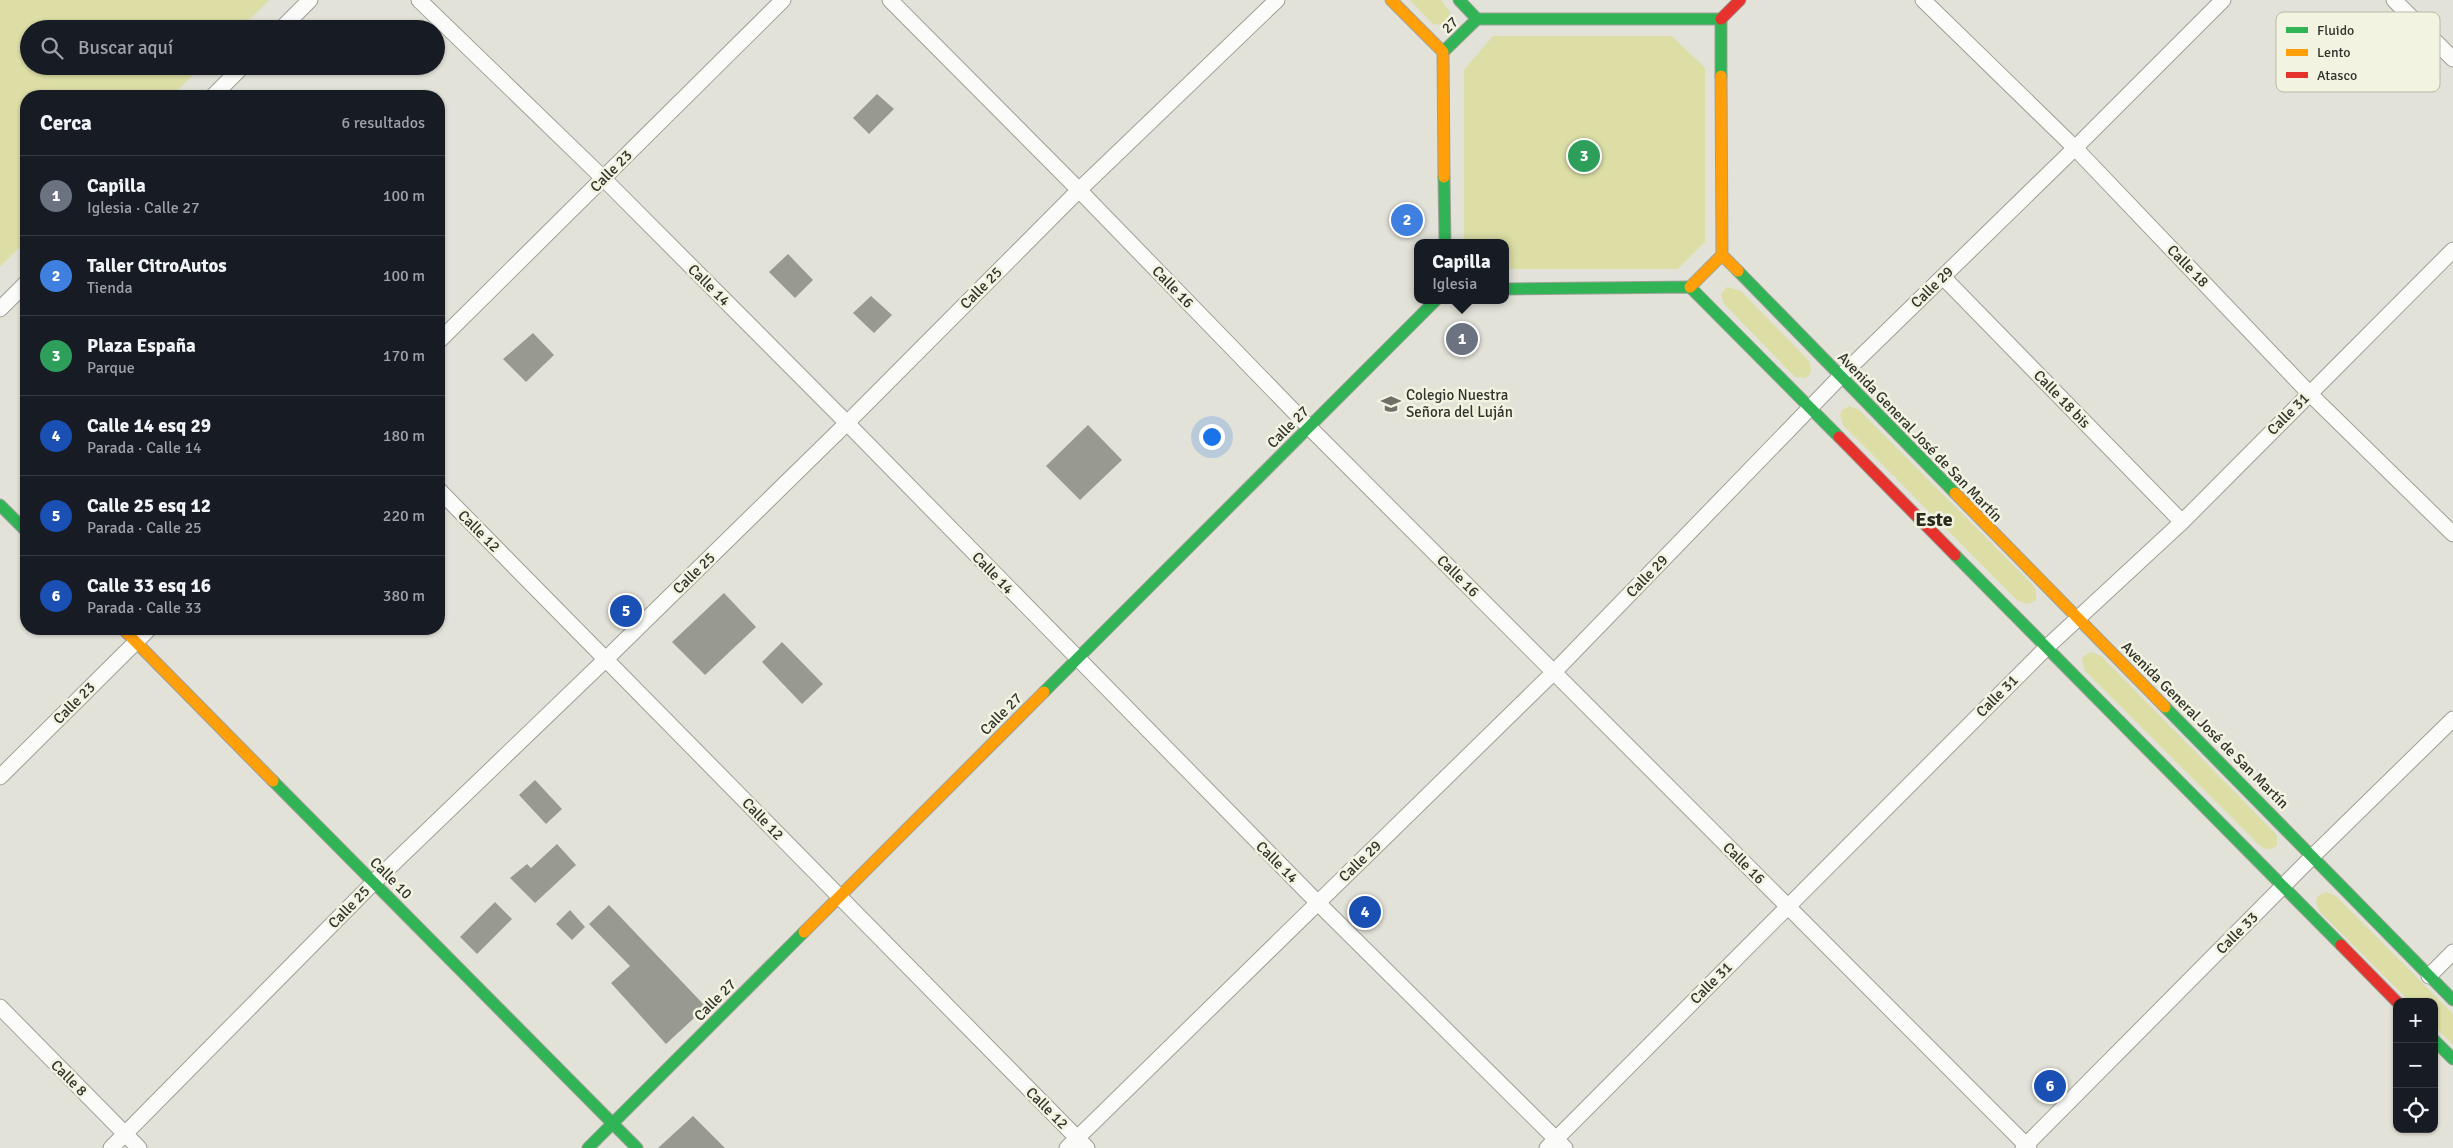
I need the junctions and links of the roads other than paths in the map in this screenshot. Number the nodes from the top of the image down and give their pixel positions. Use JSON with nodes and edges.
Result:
{"nodes":[{"id":1,"x":310,"y":0,"type":"edge"},
{"id":2,"x":420,"y":0,"type":"edge"},
{"id":3,"x":783,"y":0,"type":"edge"},
{"id":4,"x":890,"y":0,"type":"edge"},
{"id":5,"x":1277,"y":0,"type":"edge"},
{"id":6,"x":1392,"y":0,"type":"edge"},
{"id":7,"x":1458,"y":0,"type":"edge"},
{"id":8,"x":1740,"y":0,"type":"edge"},
{"id":9,"x":1922,"y":0,"type":"edge"},
{"id":10,"x":2224,"y":0,"type":"edge"},
{"id":11,"x":2394,"y":0,"type":"edge"},
{"id":12,"x":2406,"y":12,"type":"edge"},
{"id":13,"x":1477,"y":19,"type":"junction"},
{"id":14,"x":1721,"y":19,"type":"junction"},
{"id":15,"x":290,"y":20,"type":"edge"},
{"id":16,"x":441,"y":20,"type":"edge"},
{"id":17,"x":445,"y":24,"type":"edge"},
{"id":18,"x":2440,"y":46,"type":"edge"},
{"id":19,"x":1443,"y":52,"type":"junction"},
{"id":20,"x":2453,"y":59,"type":"edge"},
{"id":21,"x":234,"y":75,"type":"edge"},
{"id":22,"x":219,"y":90,"type":"edge"},
{"id":23,"x":2076,"y":148,"type":"junction"},
{"id":24,"x":603,"y":178,"type":"junction"},
{"id":25,"x":1079,"y":190,"type":"junction"},
{"id":26,"x":1445,"y":239,"type":"edge"},
{"id":27,"x":2453,"y":250,"type":"edge"},
{"id":28,"x":1722,"y":255,"type":"junction"},
{"id":29,"x":1943,"y":277,"type":"junction"},
{"id":30,"x":1690,"y":287,"type":"junction"},
{"id":31,"x":20,"y":289,"type":"edge"},
{"id":32,"x":1509,"y":289,"type":"edge"},
{"id":33,"x":1432,"y":304,"type":"edge"},
{"id":34,"x":0,"y":309,"type":"edge"},
{"id":35,"x":445,"y":335,"type":"edge"},
{"id":36,"x":1840,"y":377,"type":"junction"},
{"id":37,"x":2309,"y":393,"type":"junction"},
{"id":38,"x":1810,"y":407,"type":"junction"},
{"id":39,"x":847,"y":423,"type":"junction"},
{"id":40,"x":1309,"y":427,"type":"junction"},
{"id":41,"x":445,"y":496,"type":"edge"},
{"id":42,"x":0,"y":505,"type":"edge"},
{"id":43,"x":2182,"y":522,"type":"junction"},
{"id":44,"x":20,"y":525,"type":"edge"},
{"id":45,"x":2453,"y":534,"type":"edge"},
{"id":46,"x":2078,"y":619,"type":"junction"},
{"id":47,"x":129,"y":635,"type":"edge"},
{"id":48,"x":143,"y":635,"type":"edge"},
{"id":49,"x":136,"y":642,"type":"junction"},
{"id":50,"x":2047,"y":647,"type":"junction"},
{"id":51,"x":606,"y":659,"type":"junction"},
{"id":52,"x":1077,"y":660,"type":"junction"},
{"id":53,"x":1554,"y":672,"type":"junction"},
{"id":54,"x":2453,"y":719,"type":"edge"},
{"id":55,"x":0,"y":777,"type":"edge"},
{"id":56,"x":2313,"y":856,"type":"junction"},
{"id":57,"x":374,"y":882,"type":"junction"},
{"id":58,"x":2283,"y":887,"type":"junction"},
{"id":59,"x":840,"y":897,"type":"junction"},
{"id":60,"x":1317,"y":902,"type":"junction"},
{"id":61,"x":1787,"y":906,"type":"junction"},
{"id":62,"x":2453,"y":952,"type":"edge"},
{"id":63,"x":2429,"y":976,"type":"junction"},
{"id":64,"x":2393,"y":998,"type":"edge"},
{"id":65,"x":2453,"y":1000,"type":"edge"},
{"id":66,"x":0,"y":1007,"type":"edge"},
{"id":67,"x":2437,"y":1043,"type":"edge"},
{"id":68,"x":2453,"y":1059,"type":"edge"},
{"id":69,"x":613,"y":1124,"type":"junction"},
{"id":70,"x":126,"y":1134,"type":"junction"},
{"id":71,"x":1077,"y":1145,"type":"edge"},
{"id":72,"x":1556,"y":1145,"type":"edge"},
{"id":73,"x":2026,"y":1147,"type":"edge"},
{"id":74,"x":111,"y":1148,"type":"edge"},
{"id":75,"x":139,"y":1148,"type":"edge"},
{"id":76,"x":588,"y":1148,"type":"edge"},
{"id":77,"x":637,"y":1148,"type":"edge"}],
"edges":[{"from":1,"to":15,"type":"street"},
{"from":2,"to":16,"type":"street","name":"Calle 14"},
{"from":3,"to":24,"type":"street","name":"Calle 23"},
{"from":4,"to":25,"type":"street","name":"Calle 16"},
{"from":5,"to":25,"type":"street","name":"Calle 25"},
{"from":6,"to":19,"type":"main road"},
{"from":7,"to":13,"type":"main road"},
{"from":8,"to":14,"type":"main road"},
{"from":9,"to":23,"type":"street","name":"Calle 18"},
{"from":10,"to":23,"type":"street","name":"Calle 29"},
{"from":11,"to":12,"type":"street"},
{"from":13,"to":14,"type":"main road"},
{"from":13,"to":19,"type":"main road","name":"27"},
{"from":14,"to":28,"type":"main road"},
{"from":17,"to":24,"type":"street","name":"Calle 14"},
{"from":18,"to":20,"type":"street"},
{"from":19,"to":26,"type":"main road"},
{"from":21,"to":22,"type":"street"},
{"from":23,"to":29,"type":"street","name":"Calle 29"},
{"from":23,"to":37,"type":"street","name":"Calle 18"},
{"from":24,"to":35,"type":"street","name":"Calle 23"},
{"from":24,"to":39,"type":"street","name":"Calle 14"},
{"from":25,"to":39,"type":"street","name":"Calle 25"},
{"from":25,"to":40,"type":"street","name":"Calle 16"},
{"from":27,"to":37,"type":"street","name":"Calle 31"},
{"from":28,"to":30,"type":"main road"},
{"from":28,"to":36,"type":"main road","name":"Avenida General José de San Martín"},
{"from":29,"to":36,"type":"street","name":"Calle 29"},
{"from":29,"to":43,"type":"street","name":"Calle 18 bis"},
{"from":30,"to":32,"type":"main road"},
{"from":30,"to":38,"type":"main road"},
{"from":31,"to":34,"type":"street"},
{"from":33,"to":40,"type":"main road","name":"Calle 27"},
{"from":36,"to":38,"type":"street","name":"Calle 29"},
{"from":36,"to":46,"type":"main road","name":"Avenida General José de San Martín"},
{"from":37,"to":43,"type":"street","name":"Calle 31"},
{"from":37,"to":45,"type":"street","name":"Calle 18"},
{"from":38,"to":50,"type":"main road"},
{"from":38,"to":53,"type":"street","name":"Calle 29"},
{"from":39,"to":51,"type":"street","name":"Calle 25"},
{"from":39,"to":52,"type":"street","name":"Calle 14"},
{"from":40,"to":52,"type":"main road","name":"Calle 27"},
{"from":40,"to":53,"type":"street","name":"Calle 16"},
{"from":41,"to":51,"type":"street","name":"Calle 12"},
{"from":42,"to":44,"type":"main road"},
{"from":43,"to":46,"type":"street","name":"Calle 31"},
{"from":46,"to":50,"type":"street","name":"Calle 31"},
{"from":46,"to":56,"type":"main road","name":"Avenida General José de San Martín"},
{"from":47,"to":49,"type":"main road","name":"Calle 10"},
{"from":48,"to":49,"type":"street","name":"Calle 23"},
{"from":49,"to":55,"type":"street","name":"Calle 23"},
{"from":49,"to":57,"type":"main road","name":"Calle 10"},
{"from":50,"to":58,"type":"main road"},
{"from":50,"to":61,"type":"street","name":"Calle 31"},
{"from":51,"to":57,"type":"street","name":"Calle 25"},
{"from":51,"to":59,"type":"street","name":"Calle 12"},
{"from":52,"to":59,"type":"main road","name":"Calle 27"},
{"from":52,"to":60,"type":"street","name":"Calle 14"},
{"from":53,"to":60,"type":"street","name":"Calle 29"},
{"from":53,"to":61,"type":"street","name":"Calle 16"},
{"from":54,"to":56,"type":"street","name":"Calle 33"},
{"from":56,"to":58,"type":"street","name":"Calle 33"},
{"from":56,"to":63,"type":"main road","name":"Avenida General José de San Martín"},
{"from":57,"to":69,"type":"main road","name":"Calle 10"},
{"from":57,"to":70,"type":"street","name":"Calle 25"},
{"from":58,"to":64,"type":"main road"},
{"from":58,"to":73,"type":"street","name":"Calle 33"},
{"from":59,"to":69,"type":"main road","name":"Calle 27"},
{"from":59,"to":71,"type":"street","name":"Calle 12"},
{"from":60,"to":71,"type":"street","name":"Calle 29"},
{"from":60,"to":72,"type":"street","name":"Calle 14"},
{"from":61,"to":72,"type":"street","name":"Calle 31"},
{"from":61,"to":73,"type":"street","name":"Calle 16"},
{"from":62,"to":63,"type":"street"},
{"from":63,"to":65,"type":"main road","name":"Avenida General José de San Martín"},
{"from":66,"to":70,"type":"street","name":"Calle 8"},
{"from":67,"to":68,"type":"main road"},
{"from":69,"to":76,"type":"main road","name":"Calle 27"},
{"from":69,"to":77,"type":"main road","name":"Calle 10"},
{"from":70,"to":74,"type":"street","name":"Calle 25"},
{"from":70,"to":75,"type":"street","name":"Calle 8"}]}
